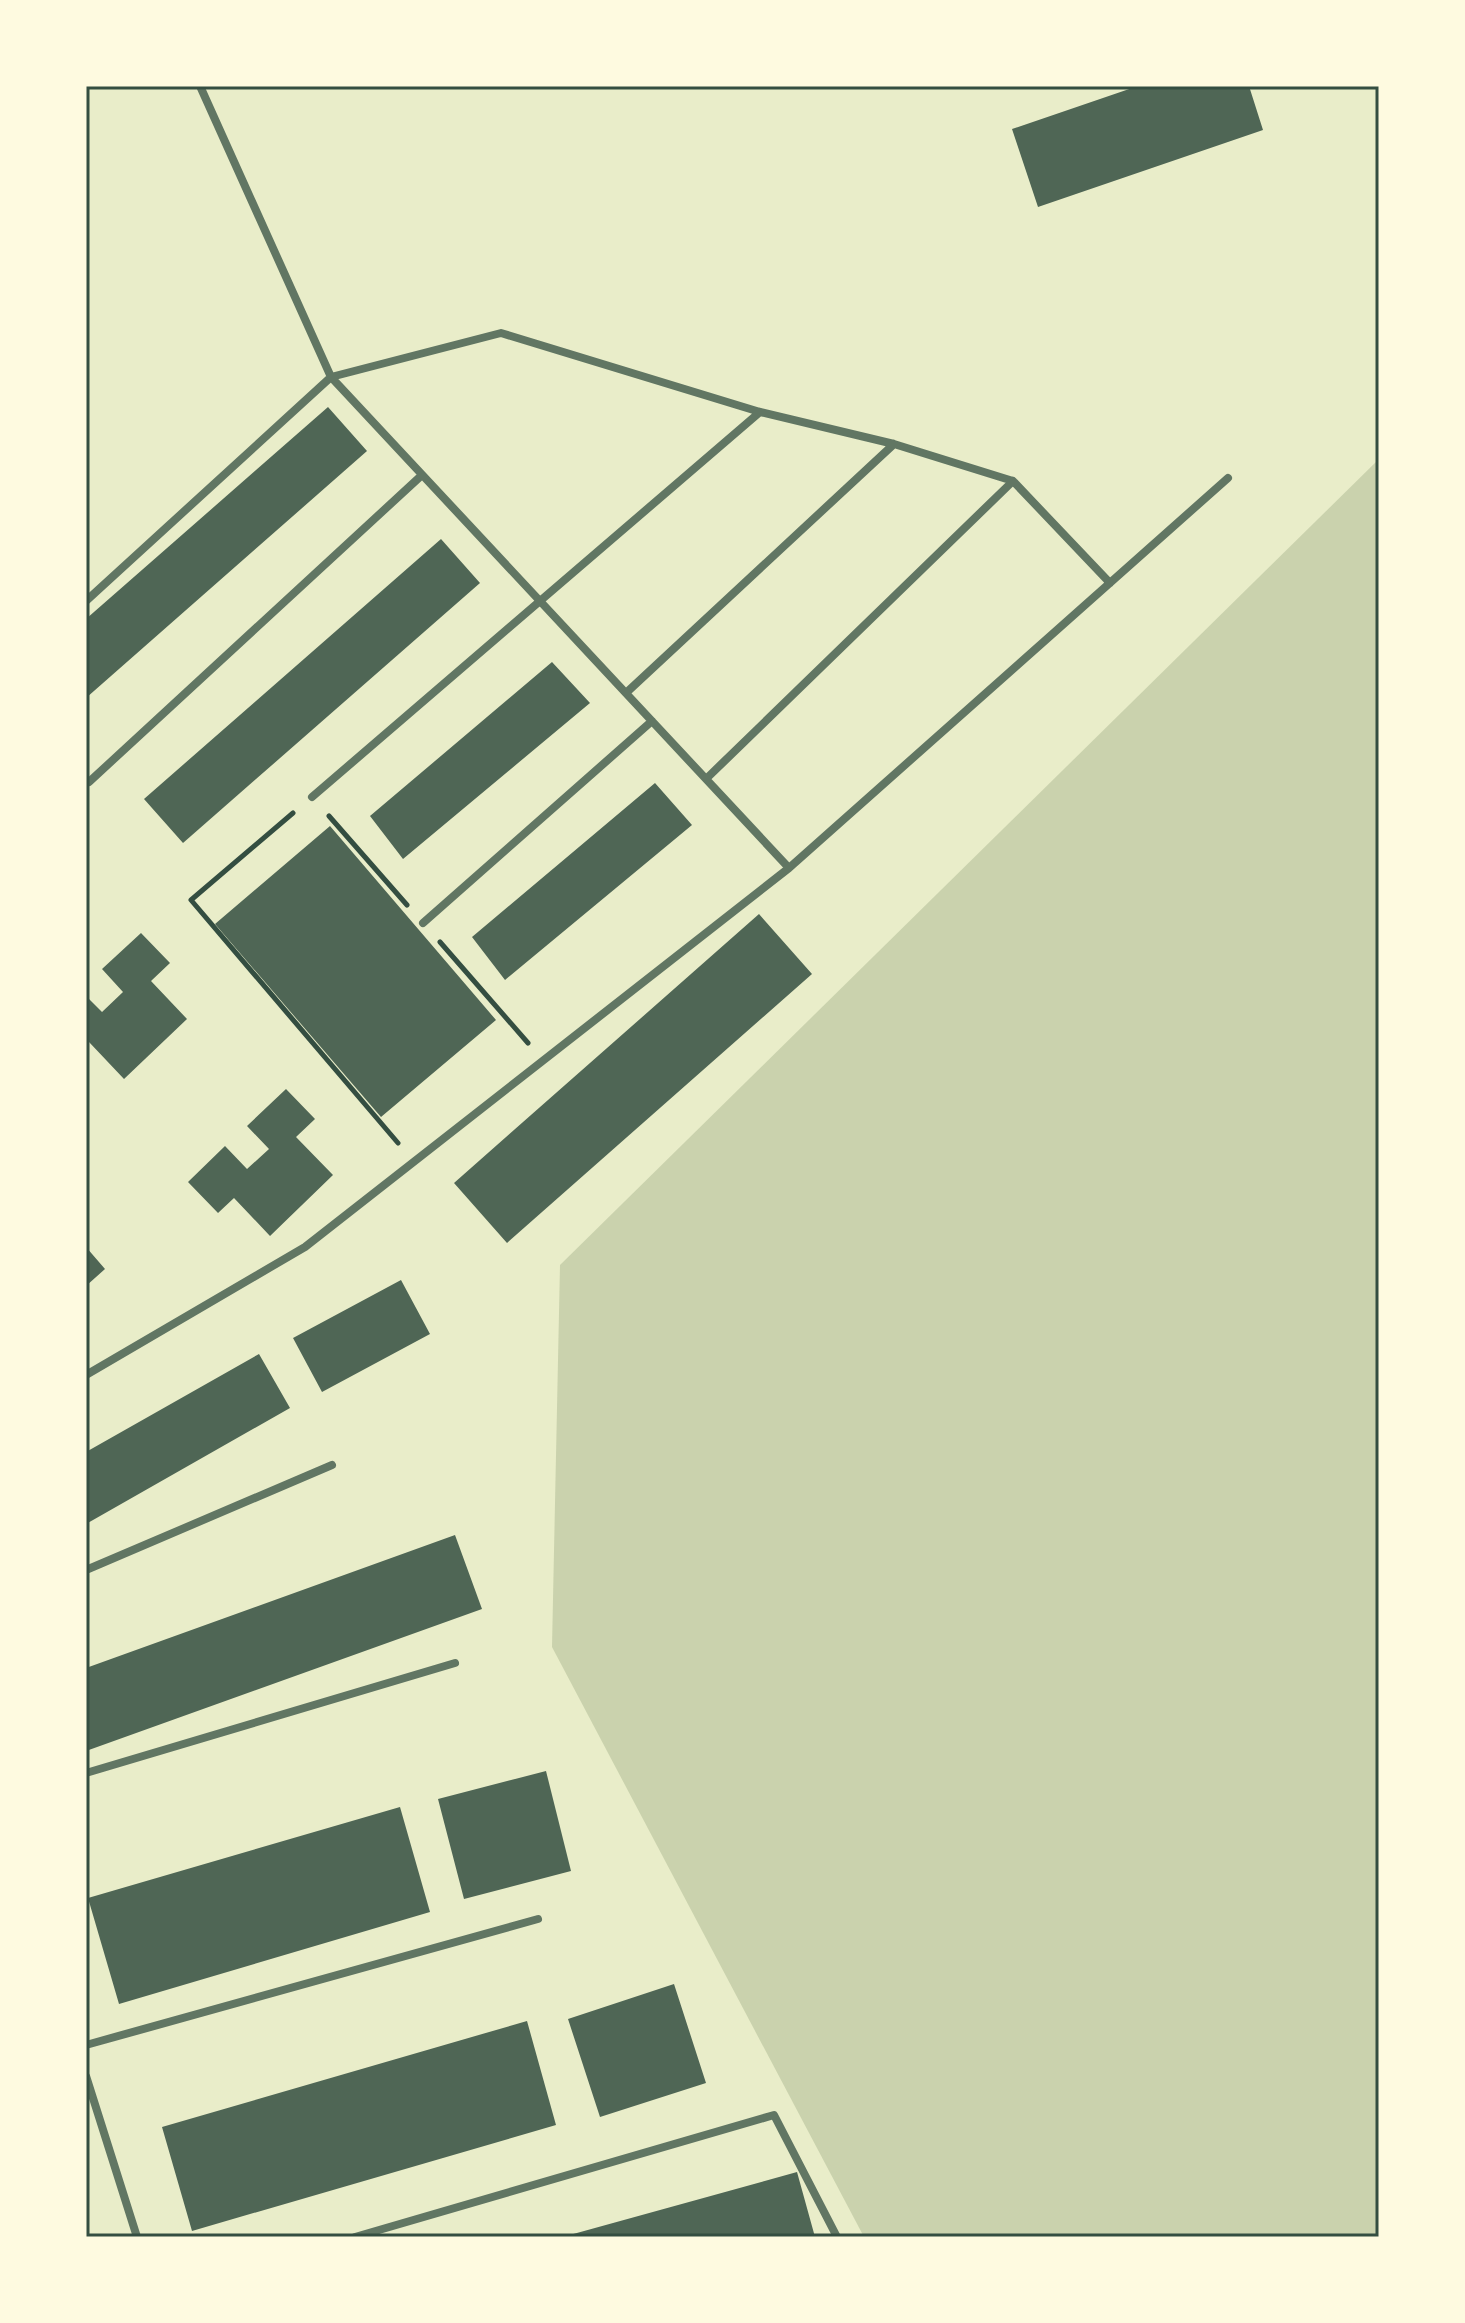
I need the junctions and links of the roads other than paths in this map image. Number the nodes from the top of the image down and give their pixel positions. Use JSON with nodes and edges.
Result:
{"nodes":[{"id":1,"x":200,"y":86,"type":"edge"},
{"id":2,"x":331,"y":377,"type":"junction"},
{"id":3,"x":760,"y":412,"type":"junction"},
{"id":4,"x":894,"y":444,"type":"junction"},
{"id":5,"x":422,"y":475,"type":"junction"},
{"id":6,"x":1228,"y":478,"type":"dead end"},
{"id":7,"x":1013,"y":481,"type":"junction"},
{"id":8,"x":1110,"y":583,"type":"junction"},
{"id":9,"x":86,"y":601,"type":"edge"},
{"id":10,"x":540,"y":601,"type":"junction"},
{"id":11,"x":626,"y":693,"type":"junction"},
{"id":12,"x":652,"y":721,"type":"junction"},
{"id":13,"x":706,"y":779,"type":"junction"},
{"id":14,"x":89,"y":782,"type":"dead end"},
{"id":15,"x":312,"y":797,"type":"road end"},
{"id":16,"x":789,"y":868,"type":"junction"},
{"id":17,"x":423,"y":923,"type":"dead end"},
{"id":18,"x":86,"y":1375,"type":"edge"},
{"id":19,"x":332,"y":1465,"type":"dead end"},
{"id":20,"x":86,"y":1570,"type":"edge"},
{"id":21,"x":455,"y":1663,"type":"dead end"},
{"id":22,"x":86,"y":1773,"type":"edge"},
{"id":23,"x":538,"y":1919,"type":"dead end"},
{"id":24,"x":86,"y":2045,"type":"edge"},
{"id":25,"x":86,"y":2076,"type":"edge"},
{"id":26,"x":137,"y":2237,"type":"edge"},
{"id":27,"x":355,"y":2237,"type":"edge"},
{"id":28,"x":837,"y":2237,"type":"edge"}],
"edges":[{"from":1,"to":2,"type":"street"},
{"from":2,"to":3,"type":"street"},
{"from":2,"to":5,"type":"street"},
{"from":2,"to":9,"type":"street"},
{"from":3,"to":4,"type":"street"},
{"from":3,"to":10,"type":"street"},
{"from":4,"to":7,"type":"street"},
{"from":4,"to":11,"type":"street"},
{"from":5,"to":10,"type":"street"},
{"from":5,"to":14,"type":"street"},
{"from":6,"to":8,"type":"street"},
{"from":7,"to":8,"type":"street"},
{"from":7,"to":13,"type":"street"},
{"from":8,"to":16,"type":"street"},
{"from":10,"to":11,"type":"street"},
{"from":10,"to":15,"type":"street"},
{"from":11,"to":12,"type":"street"},
{"from":12,"to":13,"type":"street"},
{"from":12,"to":17,"type":"street"},
{"from":13,"to":16,"type":"street"},
{"from":16,"to":18,"type":"street"},
{"from":19,"to":20,"type":"street"},
{"from":21,"to":22,"type":"street"},
{"from":23,"to":24,"type":"street"},
{"from":25,"to":26,"type":"street"},
{"from":27,"to":28,"type":"street"}]}
